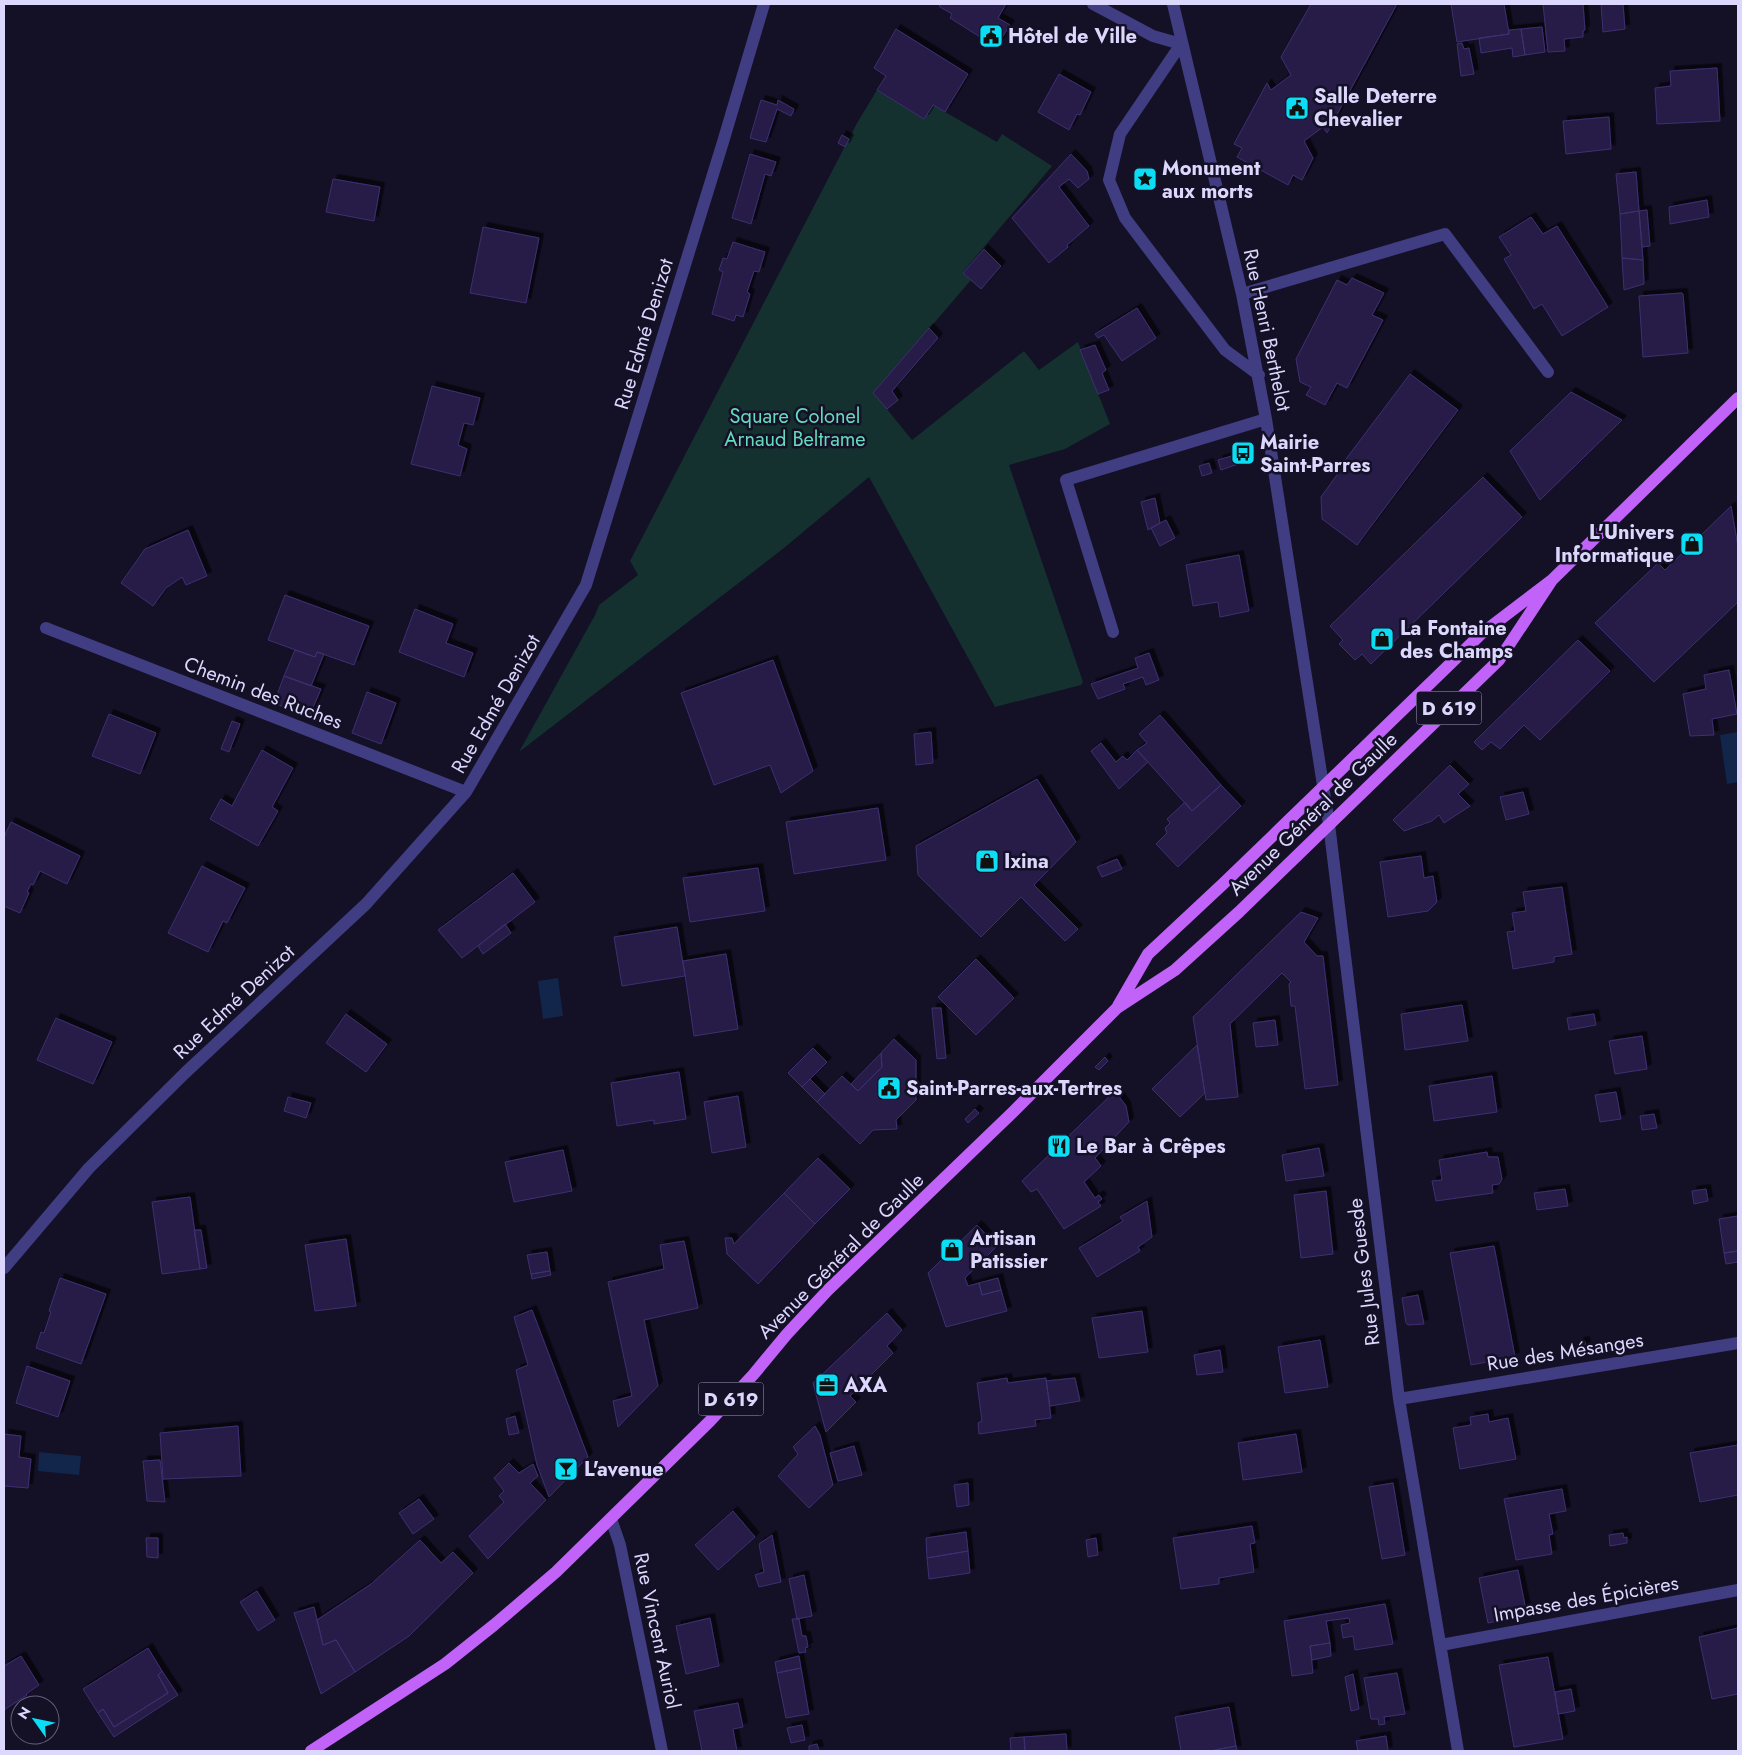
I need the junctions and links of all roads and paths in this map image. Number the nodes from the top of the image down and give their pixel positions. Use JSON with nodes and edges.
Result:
{"nodes":[{"id":1,"x":764,"y":4,"type":"edge"},
{"id":2,"x":1093,"y":4,"type":"edge"},
{"id":3,"x":1173,"y":4,"type":"edge"},
{"id":4,"x":1181,"y":44,"type":"junction"},
{"id":5,"x":1242,"y":294,"type":"junction"},
{"id":6,"x":1548,"y":372,"type":"dead end"},
{"id":7,"x":1259,"y":375,"type":"junction"},
{"id":8,"x":1738,"y":398,"type":"edge"},
{"id":9,"x":1266,"y":420,"type":"junction"},
{"id":10,"x":1552,"y":580,"type":"junction"},
{"id":11,"x":46,"y":628,"type":"dead end"},
{"id":12,"x":1113,"y":632,"type":"dead end"},
{"id":13,"x":1324,"y":785,"type":"junction"},
{"id":14,"x":466,"y":792,"type":"junction"},
{"id":15,"x":1329,"y":824,"type":"junction"},
{"id":16,"x":1117,"y":1008,"type":"junction"},
{"id":17,"x":4,"y":1268,"type":"edge"},
{"id":18,"x":1738,"y":1343,"type":"edge"},
{"id":19,"x":1399,"y":1399,"type":"junction"},
{"id":20,"x":611,"y":1519,"type":"junction"},
{"id":21,"x":1738,"y":1590,"type":"edge"},
{"id":22,"x":1441,"y":1644,"type":"junction"},
{"id":23,"x":311,"y":1751,"type":"edge"},
{"id":24,"x":662,"y":1751,"type":"edge"},
{"id":25,"x":1458,"y":1751,"type":"edge"}],
"edges":[{"from":1,"to":14,"type":"street","name":"Rue Edmé Denizot"},
{"from":2,"to":4,"type":"street"},
{"from":3,"to":4,"type":"street","name":"Rue Henri Berthelot"},
{"from":4,"to":5,"type":"street","name":"Rue Henri Berthelot"},
{"from":4,"to":7,"type":"street"},
{"from":5,"to":6,"type":"street"},
{"from":5,"to":7,"type":"street","name":"Rue Henri Berthelot"},
{"from":7,"to":9,"type":"street","name":"Rue Henri Berthelot"},
{"from":8,"to":10,"type":"main road","name":"Avenue Général de Gaulle","number":"D 619"},
{"from":9,"to":12,"type":"street"},
{"from":9,"to":13,"type":"street","name":"Rue Henri Berthelot"},
{"from":10,"to":13,"type":"main road","name":"Avenue Général de Gaulle","number":"D 619"},
{"from":10,"to":15,"type":"main road","name":"Avenue Général de Gaulle","number":"D 619"},
{"from":11,"to":14,"type":"street","name":"Chemin des Ruches"},
{"from":13,"to":15,"type":"street","name":"Rue Jules Guesde"},
{"from":13,"to":16,"type":"main road","name":"Avenue Général de Gaulle","number":"D 619"},
{"from":14,"to":17,"type":"street","name":"Rue Edmé Denizot"},
{"from":15,"to":16,"type":"main road","name":"Avenue Général de Gaulle","number":"D 619"},
{"from":15,"to":19,"type":"street","name":"Rue Jules Guesde"},
{"from":16,"to":20,"type":"main road","name":"Avenue Général de Gaulle","number":"D 619"},
{"from":18,"to":19,"type":"street","name":"Rue des Mésanges"},
{"from":19,"to":22,"type":"street","name":"Rue Jules Guesde"},
{"from":20,"to":23,"type":"main road","name":"Avenue Général de Gaulle","number":"D 619"},
{"from":20,"to":24,"type":"street","name":"Rue Vincent Auriol"},
{"from":21,"to":22,"type":"street","name":"Impasse des Épicières"},
{"from":22,"to":25,"type":"street","name":"Rue Jules Guesde"}]}
